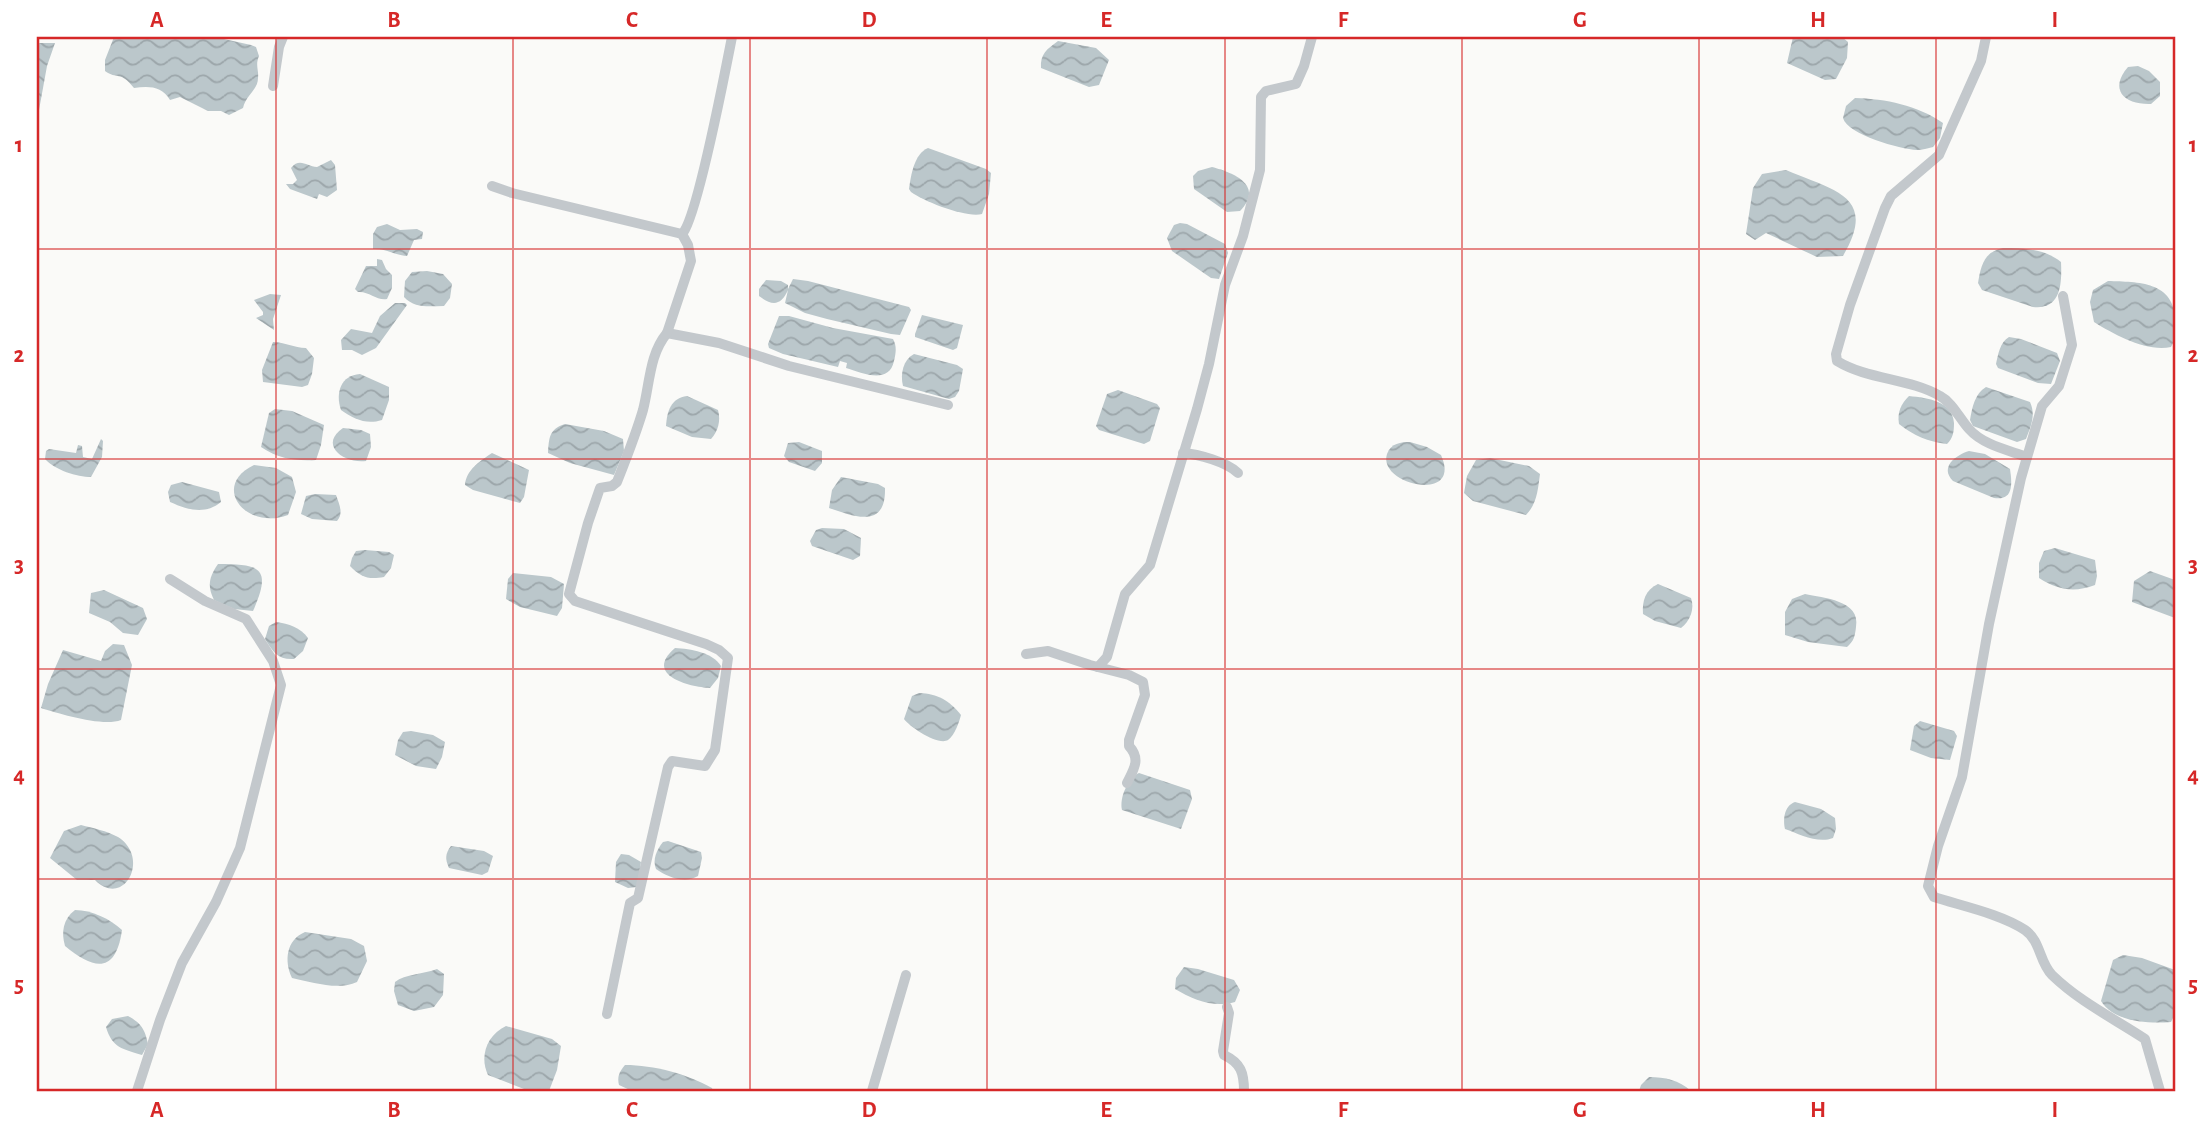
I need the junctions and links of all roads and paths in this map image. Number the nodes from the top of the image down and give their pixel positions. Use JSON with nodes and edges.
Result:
{"nodes":[{"id":1,"x":283,"y":37,"type":"edge"},
{"id":2,"x":732,"y":37,"type":"edge"},
{"id":3,"x":1312,"y":37,"type":"edge"},
{"id":4,"x":1986,"y":37,"type":"edge"},
{"id":5,"x":273,"y":86,"type":"dead end"},
{"id":6,"x":492,"y":186,"type":"dead end"},
{"id":7,"x":682,"y":233,"type":"junction"},
{"id":8,"x":2063,"y":296,"type":"dead end"},
{"id":9,"x":667,"y":333,"type":"junction"},
{"id":10,"x":948,"y":405,"type":"dead end"},
{"id":11,"x":1183,"y":453,"type":"junction"},
{"id":12,"x":2027,"y":457,"type":"junction"},
{"id":13,"x":1238,"y":473,"type":"dead end"},
{"id":14,"x":170,"y":579,"type":"dead end"},
{"id":15,"x":1026,"y":654,"type":"dead end"},
{"id":16,"x":1098,"y":667,"type":"junction"},
{"id":17,"x":1127,"y":783,"type":"dead end"},
{"id":18,"x":906,"y":975,"type":"dead end"},
{"id":19,"x":1227,"y":1007,"type":"dead end"},
{"id":20,"x":607,"y":1014,"type":"dead end"},
{"id":21,"x":137,"y":1091,"type":"edge"},
{"id":22,"x":873,"y":1091,"type":"edge"},
{"id":23,"x":1244,"y":1091,"type":"edge"},
{"id":24,"x":2160,"y":1091,"type":"edge"}],
"edges":[{"from":1,"to":5,"type":"street"},
{"from":2,"to":7,"type":"street"},
{"from":3,"to":11,"type":"street"},
{"from":4,"to":12,"type":"street"},
{"from":6,"to":7,"type":"street"},
{"from":7,"to":9,"type":"street"},
{"from":8,"to":12,"type":"street"},
{"from":9,"to":10,"type":"street"},
{"from":9,"to":20,"type":"street"},
{"from":11,"to":13,"type":"street"},
{"from":11,"to":16,"type":"street"},
{"from":12,"to":24,"type":"street"},
{"from":14,"to":21,"type":"street"},
{"from":15,"to":16,"type":"street"},
{"from":16,"to":17,"type":"street"},
{"from":18,"to":22,"type":"street"},
{"from":19,"to":23,"type":"street"}]}
